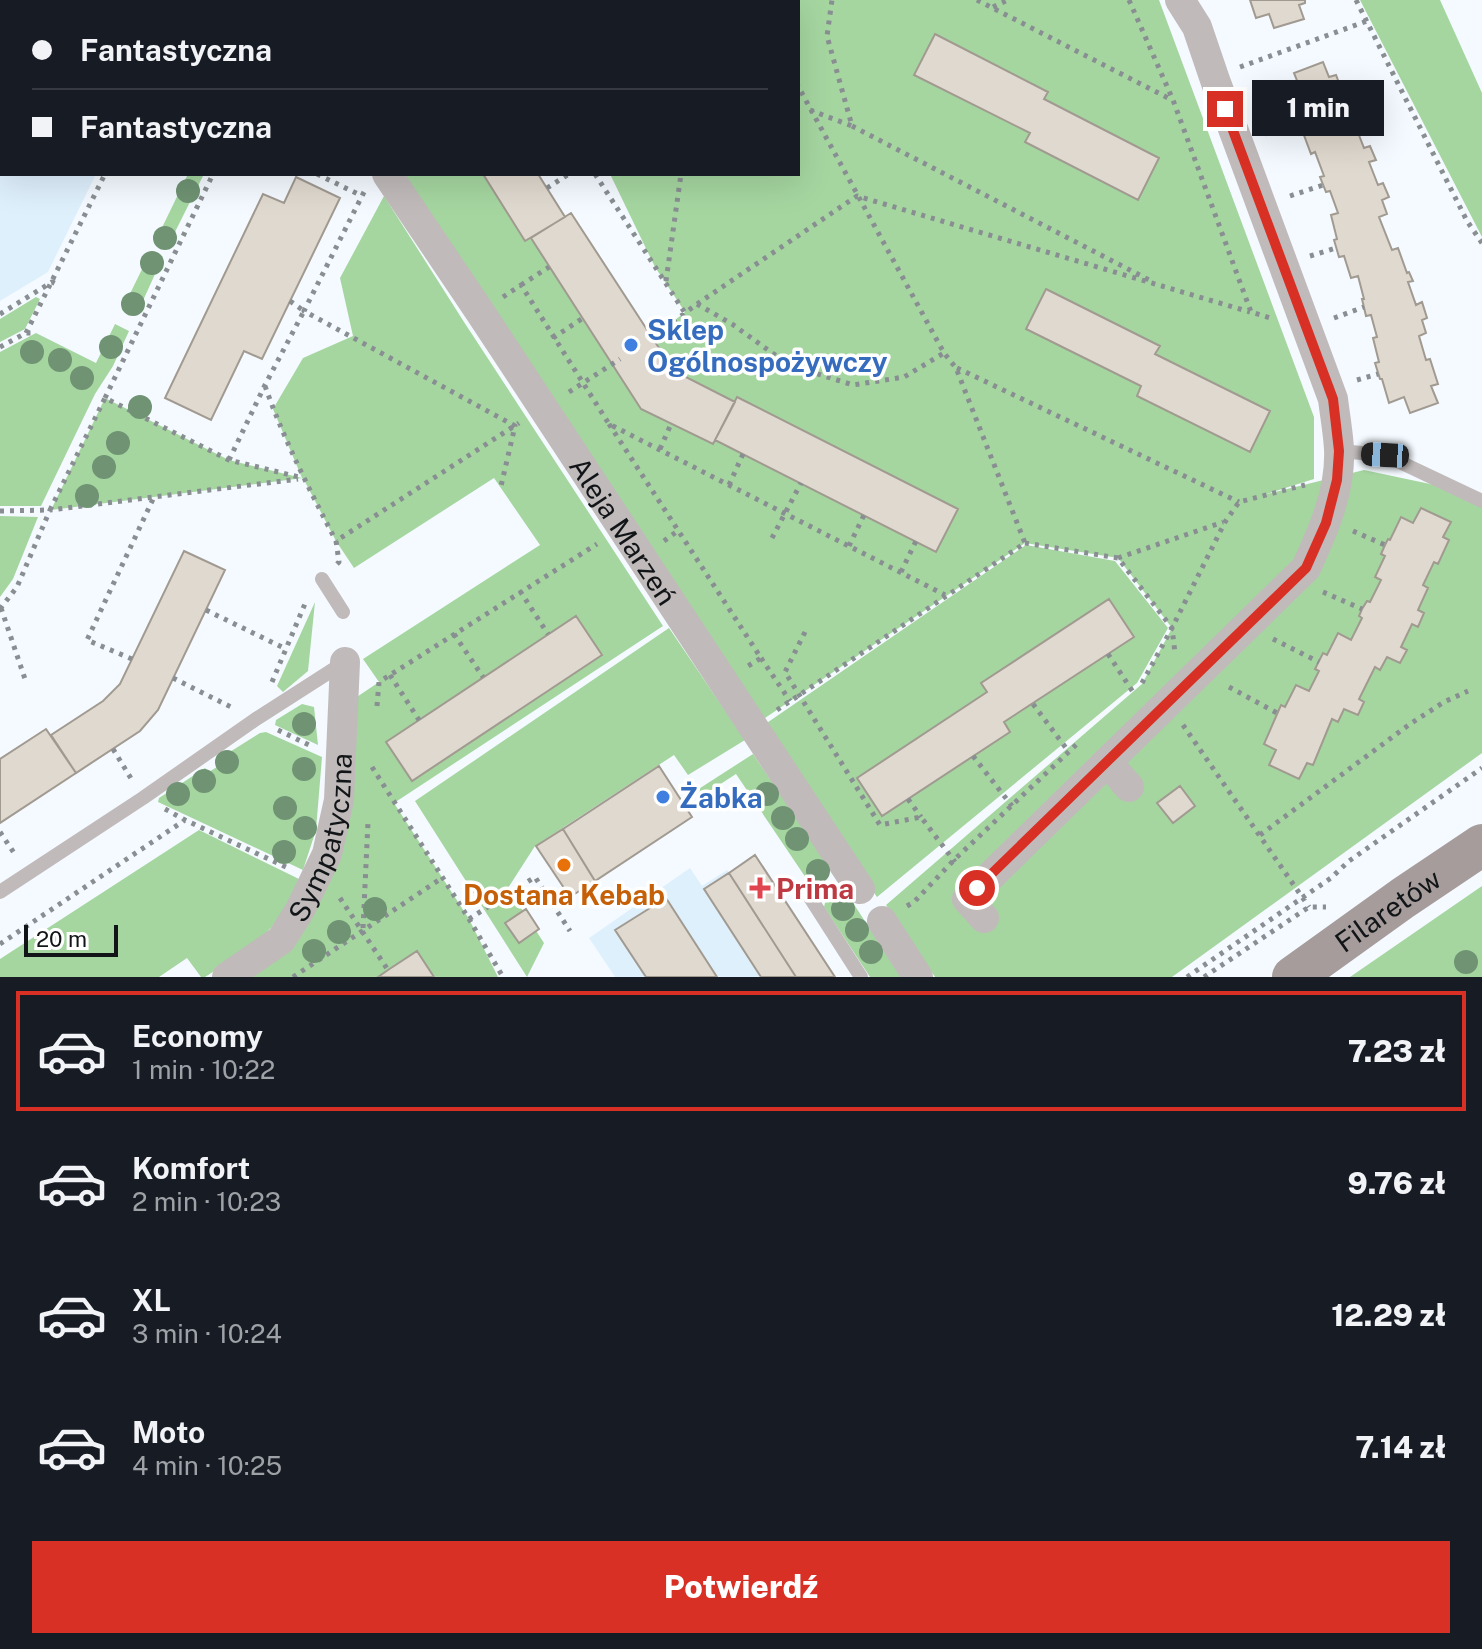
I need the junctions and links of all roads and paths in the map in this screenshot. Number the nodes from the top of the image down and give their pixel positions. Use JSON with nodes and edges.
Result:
{"nodes":[{"id":1,"x":832,"y":0,"type":"edge"},
{"id":2,"x":977,"y":0,"type":"edge"},
{"id":3,"x":1008,"y":0,"type":"edge"},
{"id":4,"x":1129,"y":0,"type":"edge"},
{"id":5,"x":1180,"y":0,"type":"edge"},
{"id":6,"x":1356,"y":0,"type":"edge"},
{"id":7,"x":992,"y":7,"type":"junction"},
{"id":8,"x":1367,"y":21,"type":"junction"},
{"id":9,"x":1235,"y":69,"type":"dead end"},
{"id":10,"x":800,"y":90,"type":"edge"},
{"id":11,"x":1173,"y":100,"type":"junction"},
{"id":12,"x":810,"y":110,"type":"junction"},
{"id":13,"x":1294,"y":124,"type":"dead end"},
{"id":14,"x":852,"y":126,"type":"junction"},
{"id":15,"x":1258,"y":137,"type":"dead end"},
{"id":16,"x":104,"y":176,"type":"edge"},
{"id":17,"x":212,"y":176,"type":"edge"},
{"id":18,"x":321,"y":176,"type":"edge"},
{"id":19,"x":566,"y":176,"type":"edge"},
{"id":20,"x":596,"y":176,"type":"edge"},
{"id":21,"x":681,"y":176,"type":"edge"},
{"id":22,"x":377,"y":179,"type":"edge"},
{"id":23,"x":1323,"y":185,"type":"dead end"},
{"id":24,"x":547,"y":188,"type":"dead end"},
{"id":25,"x":362,"y":196,"type":"junction"},
{"id":26,"x":857,"y":196,"type":"junction"},
{"id":27,"x":1279,"y":200,"type":"dead end"},
{"id":28,"x":1482,"y":243,"type":"edge"},
{"id":29,"x":1336,"y":248,"type":"dead end"},
{"id":30,"x":1299,"y":260,"type":"dead end"},
{"id":31,"x":549,"y":267,"type":"dead end"},
{"id":32,"x":52,"y":282,"type":"junction"},
{"id":33,"x":666,"y":282,"type":"junction"},
{"id":34,"x":58,"y":285,"type":"dead end"},
{"id":35,"x":521,"y":285,"type":"junction"},
{"id":36,"x":1166,"y":288,"type":"junction"},
{"id":37,"x":290,"y":301,"type":"dead end"},
{"id":38,"x":697,"y":304,"type":"junction"},
{"id":39,"x":1364,"y":307,"type":"dead end"},
{"id":40,"x":304,"y":311,"type":"junction"},
{"id":41,"x":480,"y":312,"type":"junction"},
{"id":42,"x":1251,"y":312,"type":"junction"},
{"id":43,"x":685,"y":313,"type":"junction"},
{"id":44,"x":0,"y":314,"type":"edge"},
{"id":45,"x":583,"y":318,"type":"dead end"},
{"id":46,"x":1334,"y":318,"type":"dead end"},
{"id":47,"x":1273,"y":319,"type":"dead end"},
{"id":48,"x":26,"y":333,"type":"junction"},
{"id":49,"x":36,"y":333,"type":"dead end"},
{"id":50,"x":553,"y":338,"type":"junction"},
{"id":51,"x":649,"y":340,"type":"dead end"},
{"id":52,"x":0,"y":347,"type":"edge"},
{"id":53,"x":944,"y":353,"type":"junction"},
{"id":54,"x":620,"y":359,"type":"dead end"},
{"id":55,"x":956,"y":368,"type":"junction"},
{"id":56,"x":582,"y":383,"type":"junction"},
{"id":57,"x":265,"y":385,"type":"junction"},
{"id":58,"x":575,"y":388,"type":"dead end"},
{"id":59,"x":105,"y":398,"type":"junction"},
{"id":60,"x":543,"y":408,"type":"junction"},
{"id":61,"x":609,"y":424,"type":"junction"},
{"id":62,"x":671,"y":424,"type":"dead end"},
{"id":63,"x":515,"y":426,"type":"junction"},
{"id":64,"x":660,"y":449,"type":"junction"},
{"id":65,"x":1339,"y":451,"type":"junction"},
{"id":66,"x":743,"y":454,"type":"dead end"},
{"id":67,"x":229,"y":460,"type":"junction"},
{"id":68,"x":303,"y":478,"type":"junction"},
{"id":69,"x":801,"y":483,"type":"dead end"},
{"id":70,"x":729,"y":485,"type":"junction"},
{"id":71,"x":1306,"y":485,"type":"dead end"},
{"id":72,"x":501,"y":486,"type":"dead end"},
{"id":73,"x":154,"y":496,"type":"junction"},
{"id":74,"x":1482,"y":501,"type":"edge"},
{"id":75,"x":1239,"y":502,"type":"junction"},
{"id":76,"x":50,"y":510,"type":"junction"},
{"id":77,"x":0,"y":511,"type":"edge"},
{"id":78,"x":785,"y":513,"type":"junction"},
{"id":79,"x":864,"y":515,"type":"dead end"},
{"id":80,"x":1225,"y":522,"type":"junction"},
{"id":81,"x":621,"y":526,"type":"junction"},
{"id":82,"x":1345,"y":528,"type":"dead end"},
{"id":83,"x":772,"y":538,"type":"dead end"},
{"id":84,"x":336,"y":541,"type":"junction"},
{"id":85,"x":916,"y":541,"type":"dead end"},
{"id":86,"x":1025,"y":543,"type":"junction"},
{"id":87,"x":1385,"y":545,"type":"dead end"},
{"id":88,"x":849,"y":546,"type":"junction"},
{"id":89,"x":1118,"y":558,"type":"junction"},
{"id":90,"x":901,"y":572,"type":"junction"},
{"id":91,"x":322,"y":579,"type":"junction"},
{"id":92,"x":1315,"y":588,"type":"dead end"},
{"id":93,"x":520,"y":591,"type":"junction"},
{"id":94,"x":946,"y":595,"type":"junction"},
{"id":95,"x":1,"y":608,"type":"edge"},
{"id":96,"x":1362,"y":609,"type":"dead end"},
{"id":97,"x":206,"y":610,"type":"dead end"},
{"id":98,"x":343,"y":612,"type":"dead end"},
{"id":99,"x":1172,"y":628,"type":"junction"},
{"id":100,"x":805,"y":632,"type":"dead end"},
{"id":101,"x":454,"y":634,"type":"junction"},
{"id":102,"x":548,"y":634,"type":"dead end"},
{"id":103,"x":1268,"y":636,"type":"dead end"},
{"id":104,"x":286,"y":649,"type":"junction"},
{"id":105,"x":1108,"y":654,"type":"dead end"},
{"id":106,"x":761,"y":658,"type":"junction"},
{"id":107,"x":132,"y":659,"type":"dead end"},
{"id":108,"x":345,"y":662,"type":"joint"},
{"id":109,"x":1319,"y":662,"type":"dead end"},
{"id":110,"x":390,"y":675,"type":"junction"},
{"id":111,"x":483,"y":677,"type":"dead end"},
{"id":112,"x":173,"y":678,"type":"dead end"},
{"id":113,"x":25,"y":679,"type":"dead end"},
{"id":114,"x":724,"y":682,"type":"junction"},
{"id":115,"x":1221,"y":683,"type":"dead end"},
{"id":116,"x":1468,"y":691,"type":"dead end"},
{"id":117,"x":1179,"y":693,"type":"junction"},
{"id":118,"x":798,"y":695,"type":"junction"},
{"id":119,"x":790,"y":701,"type":"junction"},
{"id":120,"x":1033,"y":704,"type":"dead end"},
{"id":121,"x":376,"y":710,"type":"dead end"},
{"id":122,"x":1277,"y":713,"type":"dead end"},
{"id":123,"x":256,"y":719,"type":"junction"},
{"id":124,"x":419,"y":720,"type":"dead end"},
{"id":125,"x":753,"y":726,"type":"junction"},
{"id":126,"x":1079,"y":742,"type":"dead end"},
{"id":127,"x":1069,"y":752,"type":"junction"},
{"id":128,"x":973,"y":756,"type":"dead end"},
{"id":129,"x":1107,"y":762,"type":"junction"},
{"id":130,"x":1482,"y":768,"type":"edge"},
{"id":131,"x":370,"y":776,"type":"dead end"},
{"id":132,"x":1129,"y":787,"type":"dead end"},
{"id":133,"x":908,"y":799,"type":"dead end"},
{"id":134,"x":1012,"y":806,"type":"junction"},
{"id":135,"x":369,"y":807,"type":"dead end"},
{"id":136,"x":921,"y":817,"type":"junction"},
{"id":137,"x":1260,"y":835,"type":"junction"},
{"id":138,"x":1482,"y":845,"type":"edge"},
{"id":139,"x":954,"y":860,"type":"junction"},
{"id":140,"x":442,"y":878,"type":"junction"},
{"id":141,"x":314,"y":880,"type":"junction"},
{"id":142,"x":977,"y":888,"type":"junction"},
{"id":143,"x":860,"y":889,"type":"dead end"},
{"id":144,"x":0,"y":892,"type":"edge"},
{"id":145,"x":1303,"y":897,"type":"junction"},
{"id":146,"x":811,"y":899,"type":"dead end"},
{"id":147,"x":1309,"y":907,"type":"dead end"},
{"id":148,"x":984,"y":918,"type":"dead end"},
{"id":149,"x":469,"y":919,"type":"junction"},
{"id":150,"x":882,"y":921,"type":"joint"},
{"id":151,"x":363,"y":931,"type":"junction"},
{"id":152,"x":570,"y":931,"type":"dead end"},
{"id":153,"x":0,"y":944,"type":"edge"},
{"id":154,"x":388,"y":970,"type":"dead end"},
{"id":155,"x":227,"y":977,"type":"edge"},
{"id":156,"x":293,"y":977,"type":"edge"},
{"id":157,"x":503,"y":977,"type":"edge"},
{"id":158,"x":861,"y":977,"type":"edge"},
{"id":159,"x":918,"y":977,"type":"edge"},
{"id":160,"x":1187,"y":977,"type":"edge"},
{"id":161,"x":1293,"y":977,"type":"edge"}],
"edges":[{"from":1,"to":14,"type":"path"},
{"from":2,"to":7,"type":"path"},
{"from":3,"to":7,"type":"path"},
{"from":4,"to":11,"type":"path"},
{"from":5,"to":65,"type":"street"},
{"from":6,"to":8,"type":"path"},
{"from":7,"to":11,"type":"path"},
{"from":8,"to":9,"type":"path"},
{"from":8,"to":28,"type":"path"},
{"from":10,"to":12,"type":"path"},
{"from":11,"to":42,"type":"path"},
{"from":12,"to":14,"type":"path"},
{"from":12,"to":26,"type":"path"},
{"from":13,"to":15,"type":"path"},
{"from":14,"to":36,"type":"path"},
{"from":16,"to":32,"type":"path"},
{"from":17,"to":59,"type":"path"},
{"from":18,"to":25,"type":"path"},
{"from":19,"to":24,"type":"path"},
{"from":20,"to":33,"type":"path"},
{"from":21,"to":33,"type":"path"},
{"from":22,"to":25,"type":"path"},
{"from":22,"to":41,"type":"street","name":"Aleja Marzeń"},
{"from":23,"to":27,"type":"path"},
{"from":25,"to":40,"type":"path"},
{"from":26,"to":36,"type":"path"},
{"from":26,"to":38,"type":"path"},
{"from":26,"to":53,"type":"path"},
{"from":29,"to":30,"type":"path"},
{"from":31,"to":35,"type":"path"},
{"from":32,"to":34,"type":"path"},
{"from":32,"to":44,"type":"path"},
{"from":32,"to":48,"type":"path"},
{"from":33,"to":43,"type":"path"},
{"from":35,"to":41,"type":"path"},
{"from":35,"to":50,"type":"path"},
{"from":36,"to":42,"type":"path"},
{"from":37,"to":40,"type":"path"},
{"from":38,"to":43,"type":"path"},
{"from":38,"to":53,"type":"path"},
{"from":39,"to":46,"type":"path"},
{"from":40,"to":57,"type":"path"},
{"from":40,"to":63,"type":"path"},
{"from":41,"to":60,"type":"street","name":"Aleja Marzeń"},
{"from":42,"to":47,"type":"path"},
{"from":43,"to":51,"type":"path"},
{"from":45,"to":50,"type":"path"},
{"from":48,"to":49,"type":"path"},
{"from":48,"to":52,"type":"path"},
{"from":50,"to":56,"type":"path"},
{"from":53,"to":55,"type":"path"},
{"from":54,"to":56,"type":"path"},
{"from":55,"to":75,"type":"path"},
{"from":55,"to":86,"type":"path"},
{"from":56,"to":58,"type":"path"},
{"from":56,"to":61,"type":"path"},
{"from":57,"to":67,"type":"path"},
{"from":57,"to":68,"type":"path"},
{"from":59,"to":67,"type":"path"},
{"from":59,"to":76,"type":"path"},
{"from":60,"to":63,"type":"path"},
{"from":60,"to":81,"type":"street","name":"Aleja Marzeń"},
{"from":61,"to":64,"type":"path"},
{"from":61,"to":106,"type":"path"},
{"from":62,"to":64,"type":"path"},
{"from":63,"to":72,"type":"path"},
{"from":63,"to":84,"type":"path"},
{"from":64,"to":70,"type":"path"},
{"from":65,"to":74,"type":"lane"},
{"from":65,"to":117,"type":"street"},
{"from":66,"to":70,"type":"path"},
{"from":67,"to":68,"type":"path"},
{"from":68,"to":73,"type":"path"},
{"from":68,"to":84,"type":"path"},
{"from":69,"to":78,"type":"path"},
{"from":70,"to":78,"type":"path"},
{"from":71,"to":75,"type":"path"},
{"from":73,"to":76,"type":"path"},
{"from":73,"to":107,"type":"path"},
{"from":75,"to":80,"type":"path"},
{"from":76,"to":77,"type":"path"},
{"from":76,"to":95,"type":"path"},
{"from":78,"to":83,"type":"path"},
{"from":78,"to":88,"type":"path"},
{"from":79,"to":88,"type":"path"},
{"from":80,"to":89,"type":"path"},
{"from":80,"to":99,"type":"path"},
{"from":81,"to":93,"type":"path"},
{"from":81,"to":114,"type":"street","name":"Aleja Marzeń"},
{"from":82,"to":87,"type":"path"},
{"from":84,"to":91,"type":"path"},
{"from":85,"to":90,"type":"path"},
{"from":86,"to":89,"type":"path"},
{"from":86,"to":94,"type":"path"},
{"from":88,"to":90,"type":"path"},
{"from":89,"to":99,"type":"path"},
{"from":90,"to":94,"type":"path"},
{"from":91,"to":98,"type":"lane"},
{"from":91,"to":104,"type":"path"},
{"from":92,"to":96,"type":"path"},
{"from":93,"to":101,"type":"path"},
{"from":93,"to":102,"type":"path"},
{"from":94,"to":118,"type":"path"},
{"from":95,"to":113,"type":"path"},
{"from":97,"to":104,"type":"path"},
{"from":99,"to":105,"type":"path"},
{"from":99,"to":117,"type":"path"},
{"from":100,"to":118,"type":"path"},
{"from":101,"to":110,"type":"path"},
{"from":101,"to":111,"type":"path"},
{"from":103,"to":109,"type":"path"},
{"from":104,"to":123,"type":"path"},
{"from":106,"to":114,"type":"path"},
{"from":106,"to":119,"type":"path"},
{"from":108,"to":123,"type":"lane"},
{"from":108,"to":141,"type":"street","name":"Sympatyczna"},
{"from":110,"to":121,"type":"path"},
{"from":110,"to":124,"type":"path"},
{"from":112,"to":123,"type":"path"},
{"from":114,"to":125,"type":"street","name":"Aleja Marzeń"},
{"from":115,"to":122,"type":"path"},
{"from":116,"to":137,"type":"path"},
{"from":117,"to":129,"type":"street"},
{"from":117,"to":137,"type":"path"},
{"from":118,"to":119,"type":"path"},
{"from":118,"to":136,"type":"path"},
{"from":119,"to":125,"type":"path"},
{"from":120,"to":127,"type":"path"},
{"from":123,"to":144,"type":"lane"},
{"from":125,"to":143,"type":"street","name":"Aleja Marzeń"},
{"from":126,"to":127,"type":"path"},
{"from":127,"to":134,"type":"path"},
{"from":128,"to":134,"type":"path"},
{"from":129,"to":132,"type":"street"},
{"from":129,"to":142,"type":"street"},
{"from":130,"to":145,"type":"path"},
{"from":131,"to":140,"type":"path"},
{"from":133,"to":136,"type":"path"},
{"from":134,"to":139,"type":"path"},
{"from":135,"to":151,"type":"path"},
{"from":136,"to":139,"type":"path"},
{"from":137,"to":145,"type":"path"},
{"from":138,"to":161,"type":"main road","name":"Filaretów"},
{"from":139,"to":142,"type":"path"},
{"from":139,"to":150,"type":"path"},
{"from":140,"to":149,"type":"path"},
{"from":140,"to":151,"type":"path"},
{"from":141,"to":151,"type":"path"},
{"from":141,"to":153,"type":"path"},
{"from":141,"to":155,"type":"street","name":"Sympatyczna"},
{"from":142,"to":148,"type":"street"},
{"from":145,"to":147,"type":"path"},
{"from":145,"to":160,"type":"path"},
{"from":146,"to":158,"type":"lane"},
{"from":149,"to":152,"type":"path"},
{"from":149,"to":157,"type":"path"},
{"from":150,"to":159,"type":"street"},
{"from":151,"to":154,"type":"path"},
{"from":151,"to":156,"type":"path"}]}
